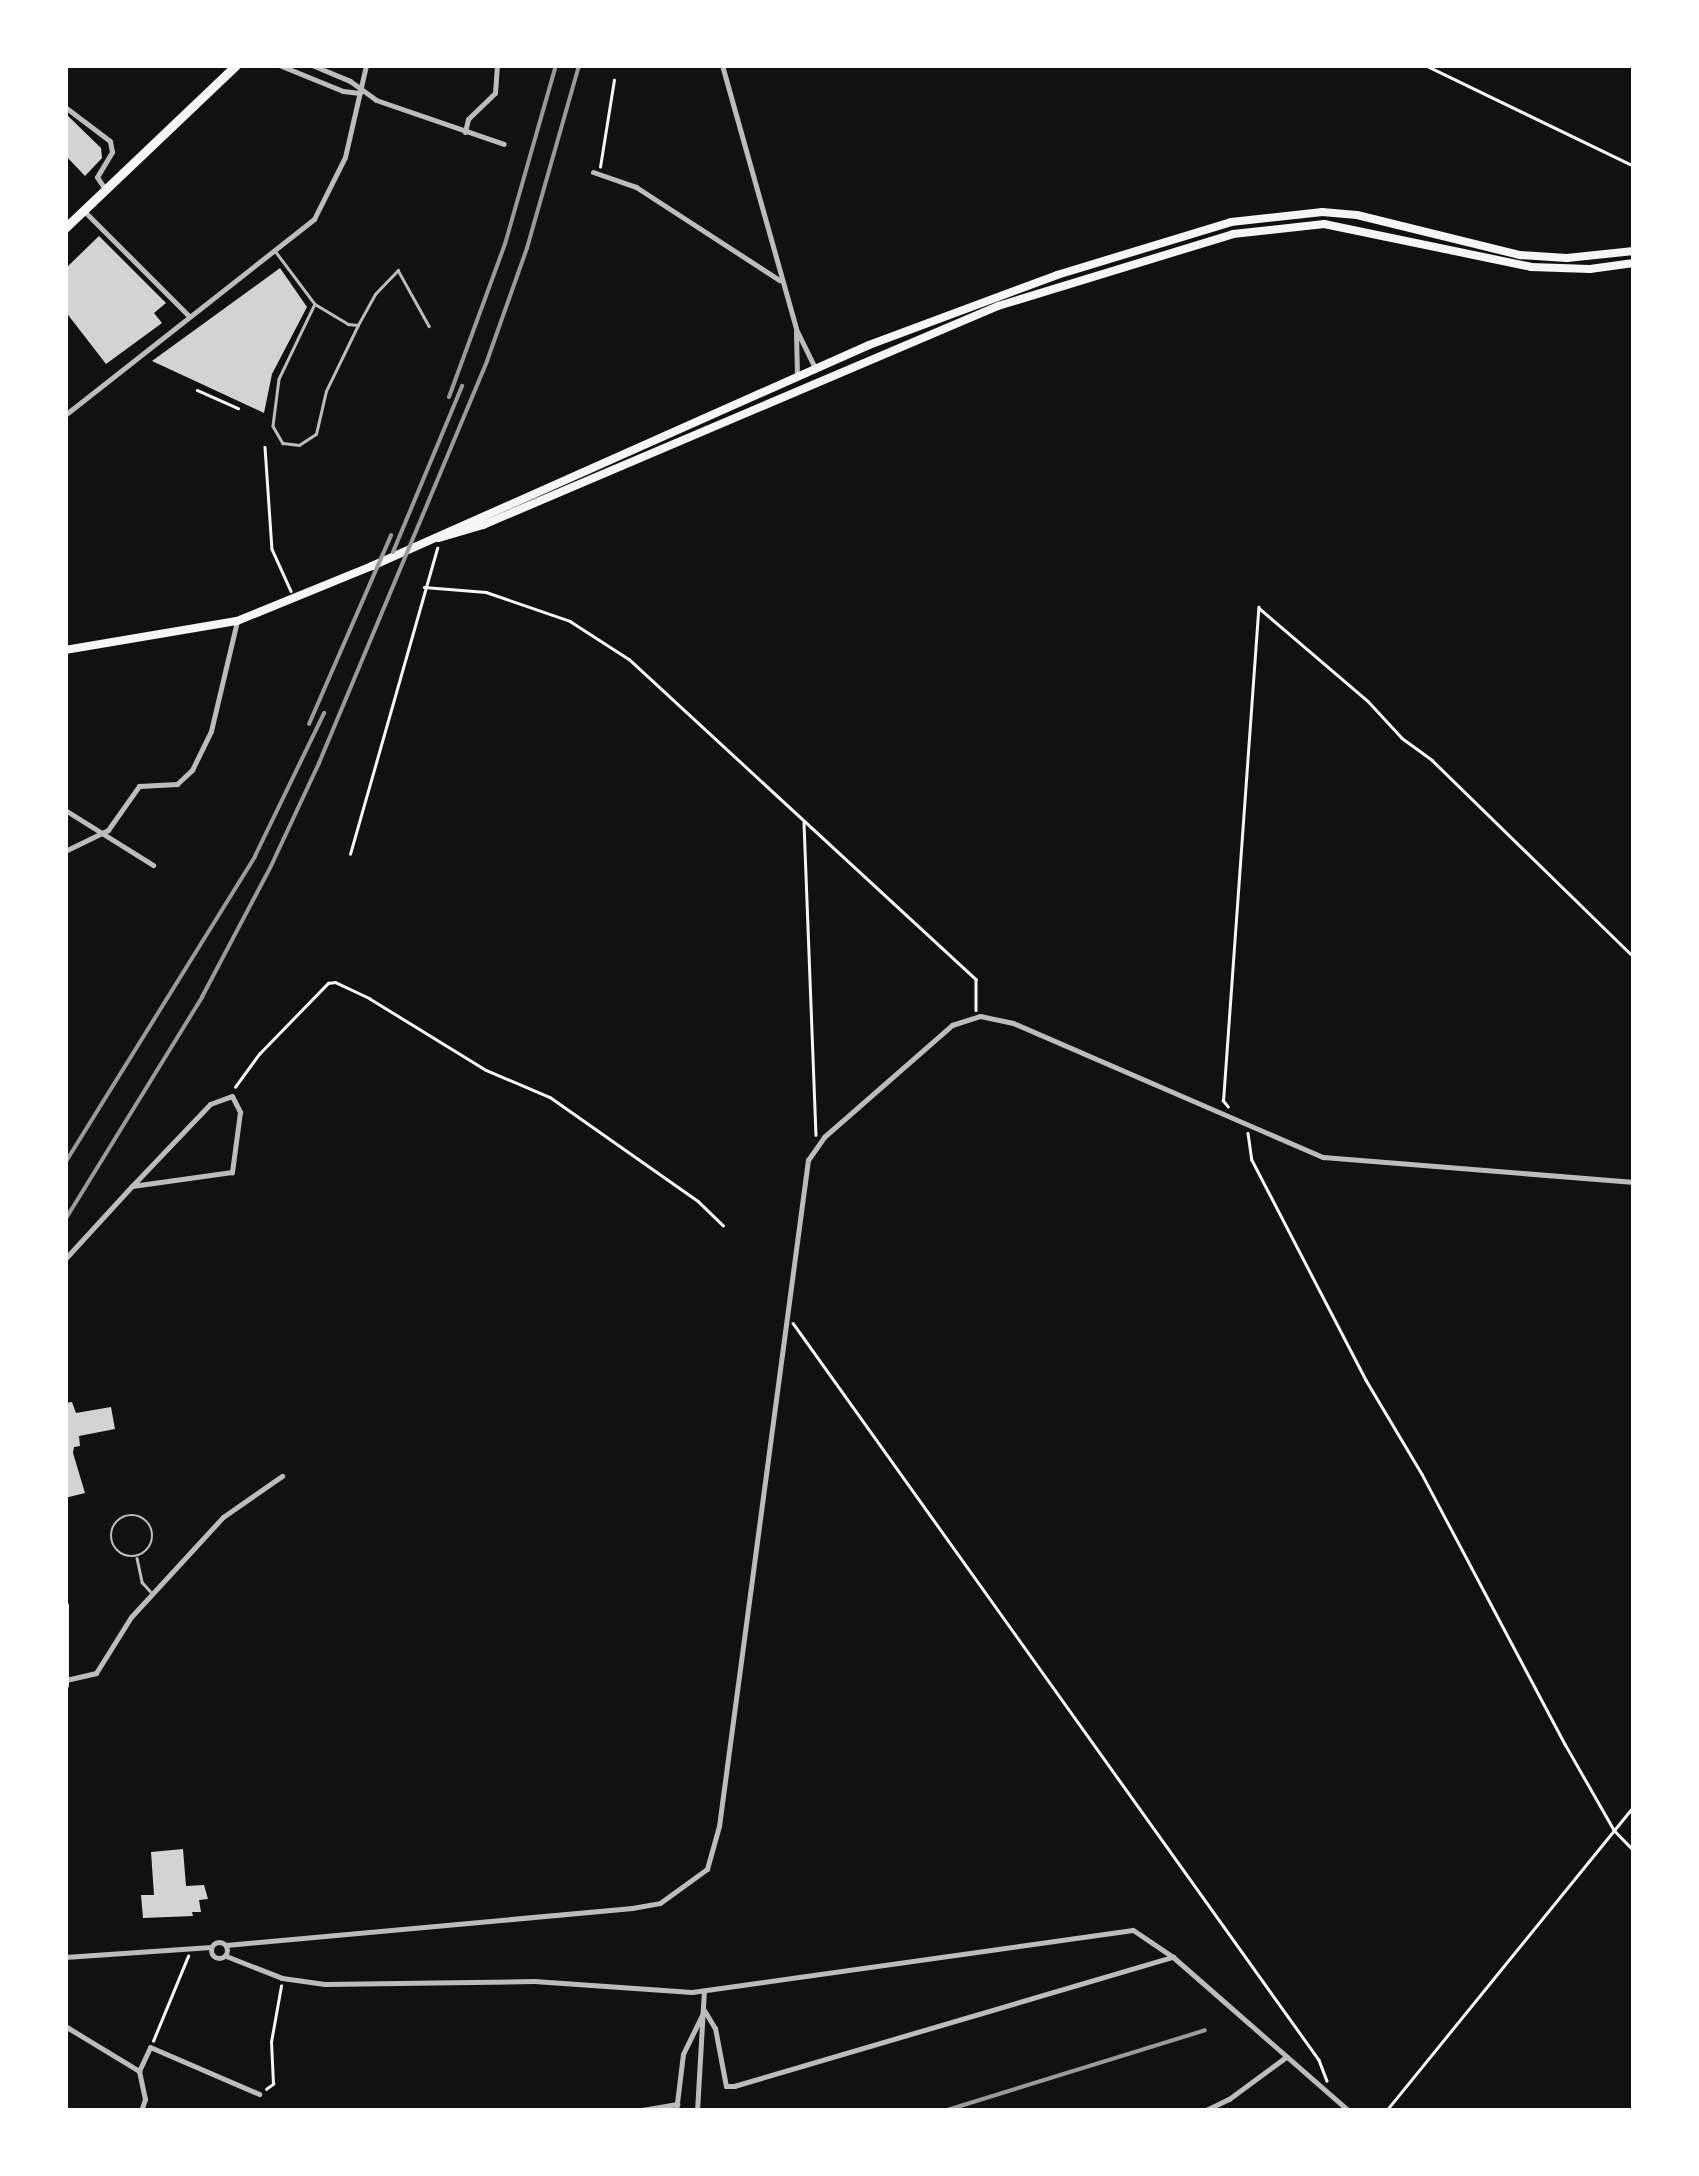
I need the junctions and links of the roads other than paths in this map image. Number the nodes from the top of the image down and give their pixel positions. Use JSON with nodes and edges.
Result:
{"nodes":[{"id":1,"x":223,"y":65,"type":"edge"},
{"id":2,"x":236,"y":65,"type":"edge"},
{"id":3,"x":280,"y":65,"type":"edge"},
{"id":4,"x":312,"y":65,"type":"edge"},
{"id":5,"x":366,"y":65,"type":"edge"},
{"id":6,"x":497,"y":65,"type":"edge"},
{"id":7,"x":722,"y":65,"type":"edge"},
{"id":8,"x":216,"y":82,"type":"junction"},
{"id":9,"x":362,"y":93,"type":"junction"},
{"id":10,"x":65,"y":107,"type":"edge"},
{"id":11,"x":465,"y":132,"type":"junction"},
{"id":12,"x":504,"y":144,"type":"dead end"},
{"id":13,"x":595,"y":172,"type":"road end"},
{"id":14,"x":105,"y":189,"type":"junction"},
{"id":15,"x":83,"y":211,"type":"junction"},
{"id":16,"x":65,"y":228,"type":"edge"},
{"id":17,"x":276,"y":251,"type":"junction"},
{"id":18,"x":1634,"y":252,"type":"edge"},
{"id":19,"x":1634,"y":263,"type":"edge"},
{"id":20,"x":783,"y":287,"type":"junction"},
{"id":21,"x":315,"y":304,"type":"junction"},
{"id":22,"x":189,"y":316,"type":"junction"},
{"id":23,"x":358,"y":325,"type":"junction"},
{"id":24,"x":429,"y":326,"type":"dead end"},
{"id":25,"x":796,"y":329,"type":"junction"},
{"id":26,"x":815,"y":368,"type":"junction"},
{"id":27,"x":797,"y":376,"type":"junction"},
{"id":28,"x":819,"y":382,"type":"junction"},
{"id":29,"x":802,"y":389,"type":"junction"},
{"id":30,"x":65,"y":416,"type":"edge"},
{"id":31,"x":424,"y":542,"type":"junction"},
{"id":32,"x":237,"y":621,"type":"junction"},
{"id":33,"x":65,"y":650,"type":"edge"},
{"id":34,"x":65,"y":810,"type":"edge"},
{"id":35,"x":102,"y":834,"type":"junction"},
{"id":36,"x":65,"y":851,"type":"edge"},
{"id":37,"x":153,"y":865,"type":"dead end"},
{"id":38,"x":1634,"y":1182,"type":"edge"},
{"id":39,"x":132,"y":1186,"type":"junction"},
{"id":40,"x":65,"y":1258,"type":"edge"},
{"id":41,"x":282,"y":1476,"type":"dead end"},
{"id":42,"x":136,"y":1556,"type":"junction"},
{"id":43,"x":152,"y":1594,"type":"junction"},
{"id":44,"x":65,"y":1606,"type":"edge"},
{"id":45,"x":65,"y":1683,"type":"edge"},
{"id":46,"x":226,"y":1945,"type":"junction"},
{"id":47,"x":212,"y":1947,"type":"junction"},
{"id":48,"x":226,"y":1956,"type":"junction"},
{"id":49,"x":65,"y":1957,"type":"edge"},
{"id":50,"x":1173,"y":1957,"type":"junction"},
{"id":51,"x":704,"y":1991,"type":"junction"},
{"id":52,"x":704,"y":2010,"type":"junction"},
{"id":53,"x":65,"y":2026,"type":"edge"},
{"id":54,"x":1286,"y":2057,"type":"junction"},
{"id":55,"x":140,"y":2071,"type":"junction"},
{"id":56,"x":259,"y":2094,"type":"road end"},
{"id":57,"x":677,"y":2107,"type":"edge"},
{"id":58,"x":141,"y":2111,"type":"edge"},
{"id":59,"x":636,"y":2111,"type":"edge"},
{"id":60,"x":697,"y":2111,"type":"edge"},
{"id":61,"x":1204,"y":2111,"type":"edge"},
{"id":62,"x":1349,"y":2111,"type":"edge"}],
"edges":[{"from":1,"to":8,"type":"main road"},
{"from":2,"to":8,"type":"main road"},
{"from":3,"to":9,"type":"street"},
{"from":4,"to":9,"type":"street"},
{"from":5,"to":9,"type":"street"},
{"from":6,"to":11,"type":"street"},
{"from":7,"to":20,"type":"street"},
{"from":8,"to":14,"type":"main road"},
{"from":9,"to":11,"type":"street"},
{"from":9,"to":17,"type":"street"},
{"from":10,"to":14,"type":"street"},
{"from":11,"to":12,"type":"street"},
{"from":13,"to":20,"type":"street"},
{"from":14,"to":15,"type":"main road"},
{"from":15,"to":16,"type":"main road"},
{"from":15,"to":22,"type":"street"},
{"from":17,"to":21,"type":"lane"},
{"from":17,"to":22,"type":"street"},
{"from":18,"to":26,"type":"main road"},
{"from":19,"to":28,"type":"main road"},
{"from":20,"to":25,"type":"street"},
{"from":21,"to":23,"type":"lane"},
{"from":21,"to":23,"type":"lane"},
{"from":22,"to":30,"type":"street"},
{"from":23,"to":24,"type":"lane"},
{"from":25,"to":26,"type":"street"},
{"from":25,"to":27,"type":"street"},
{"from":26,"to":27,"type":"main road"},
{"from":26,"to":28,"type":"main road"},
{"from":27,"to":29,"type":"main road"},
{"from":27,"to":31,"type":"main road"},
{"from":28,"to":29,"type":"main road"},
{"from":29,"to":31,"type":"main road"},
{"from":31,"to":32,"type":"main road"},
{"from":32,"to":33,"type":"main road"},
{"from":32,"to":35,"type":"street"},
{"from":34,"to":35,"type":"street"},
{"from":35,"to":36,"type":"street"},
{"from":35,"to":37,"type":"street"},
{"from":38,"to":46,"type":"street"},
{"from":39,"to":39,"type":"street"},
{"from":39,"to":40,"type":"street"},
{"from":41,"to":43,"type":"street"},
{"from":42,"to":42,"type":"lane"},
{"from":42,"to":43,"type":"lane"},
{"from":43,"to":45,"type":"street"},
{"from":44,"to":45,"type":"main road"},
{"from":46,"to":47,"type":"street"},
{"from":46,"to":48,"type":"street"},
{"from":47,"to":48,"type":"street"},
{"from":47,"to":49,"type":"street"},
{"from":48,"to":51,"type":"street"},
{"from":50,"to":51,"type":"street"},
{"from":50,"to":52,"type":"street"},
{"from":50,"to":54,"type":"street"},
{"from":51,"to":52,"type":"street"},
{"from":52,"to":57,"type":"street"},
{"from":52,"to":60,"type":"street"},
{"from":53,"to":55,"type":"street"},
{"from":54,"to":61,"type":"street"},
{"from":54,"to":62,"type":"street"},
{"from":55,"to":56,"type":"street"},
{"from":55,"to":58,"type":"street"},
{"from":57,"to":59,"type":"street"}]}
